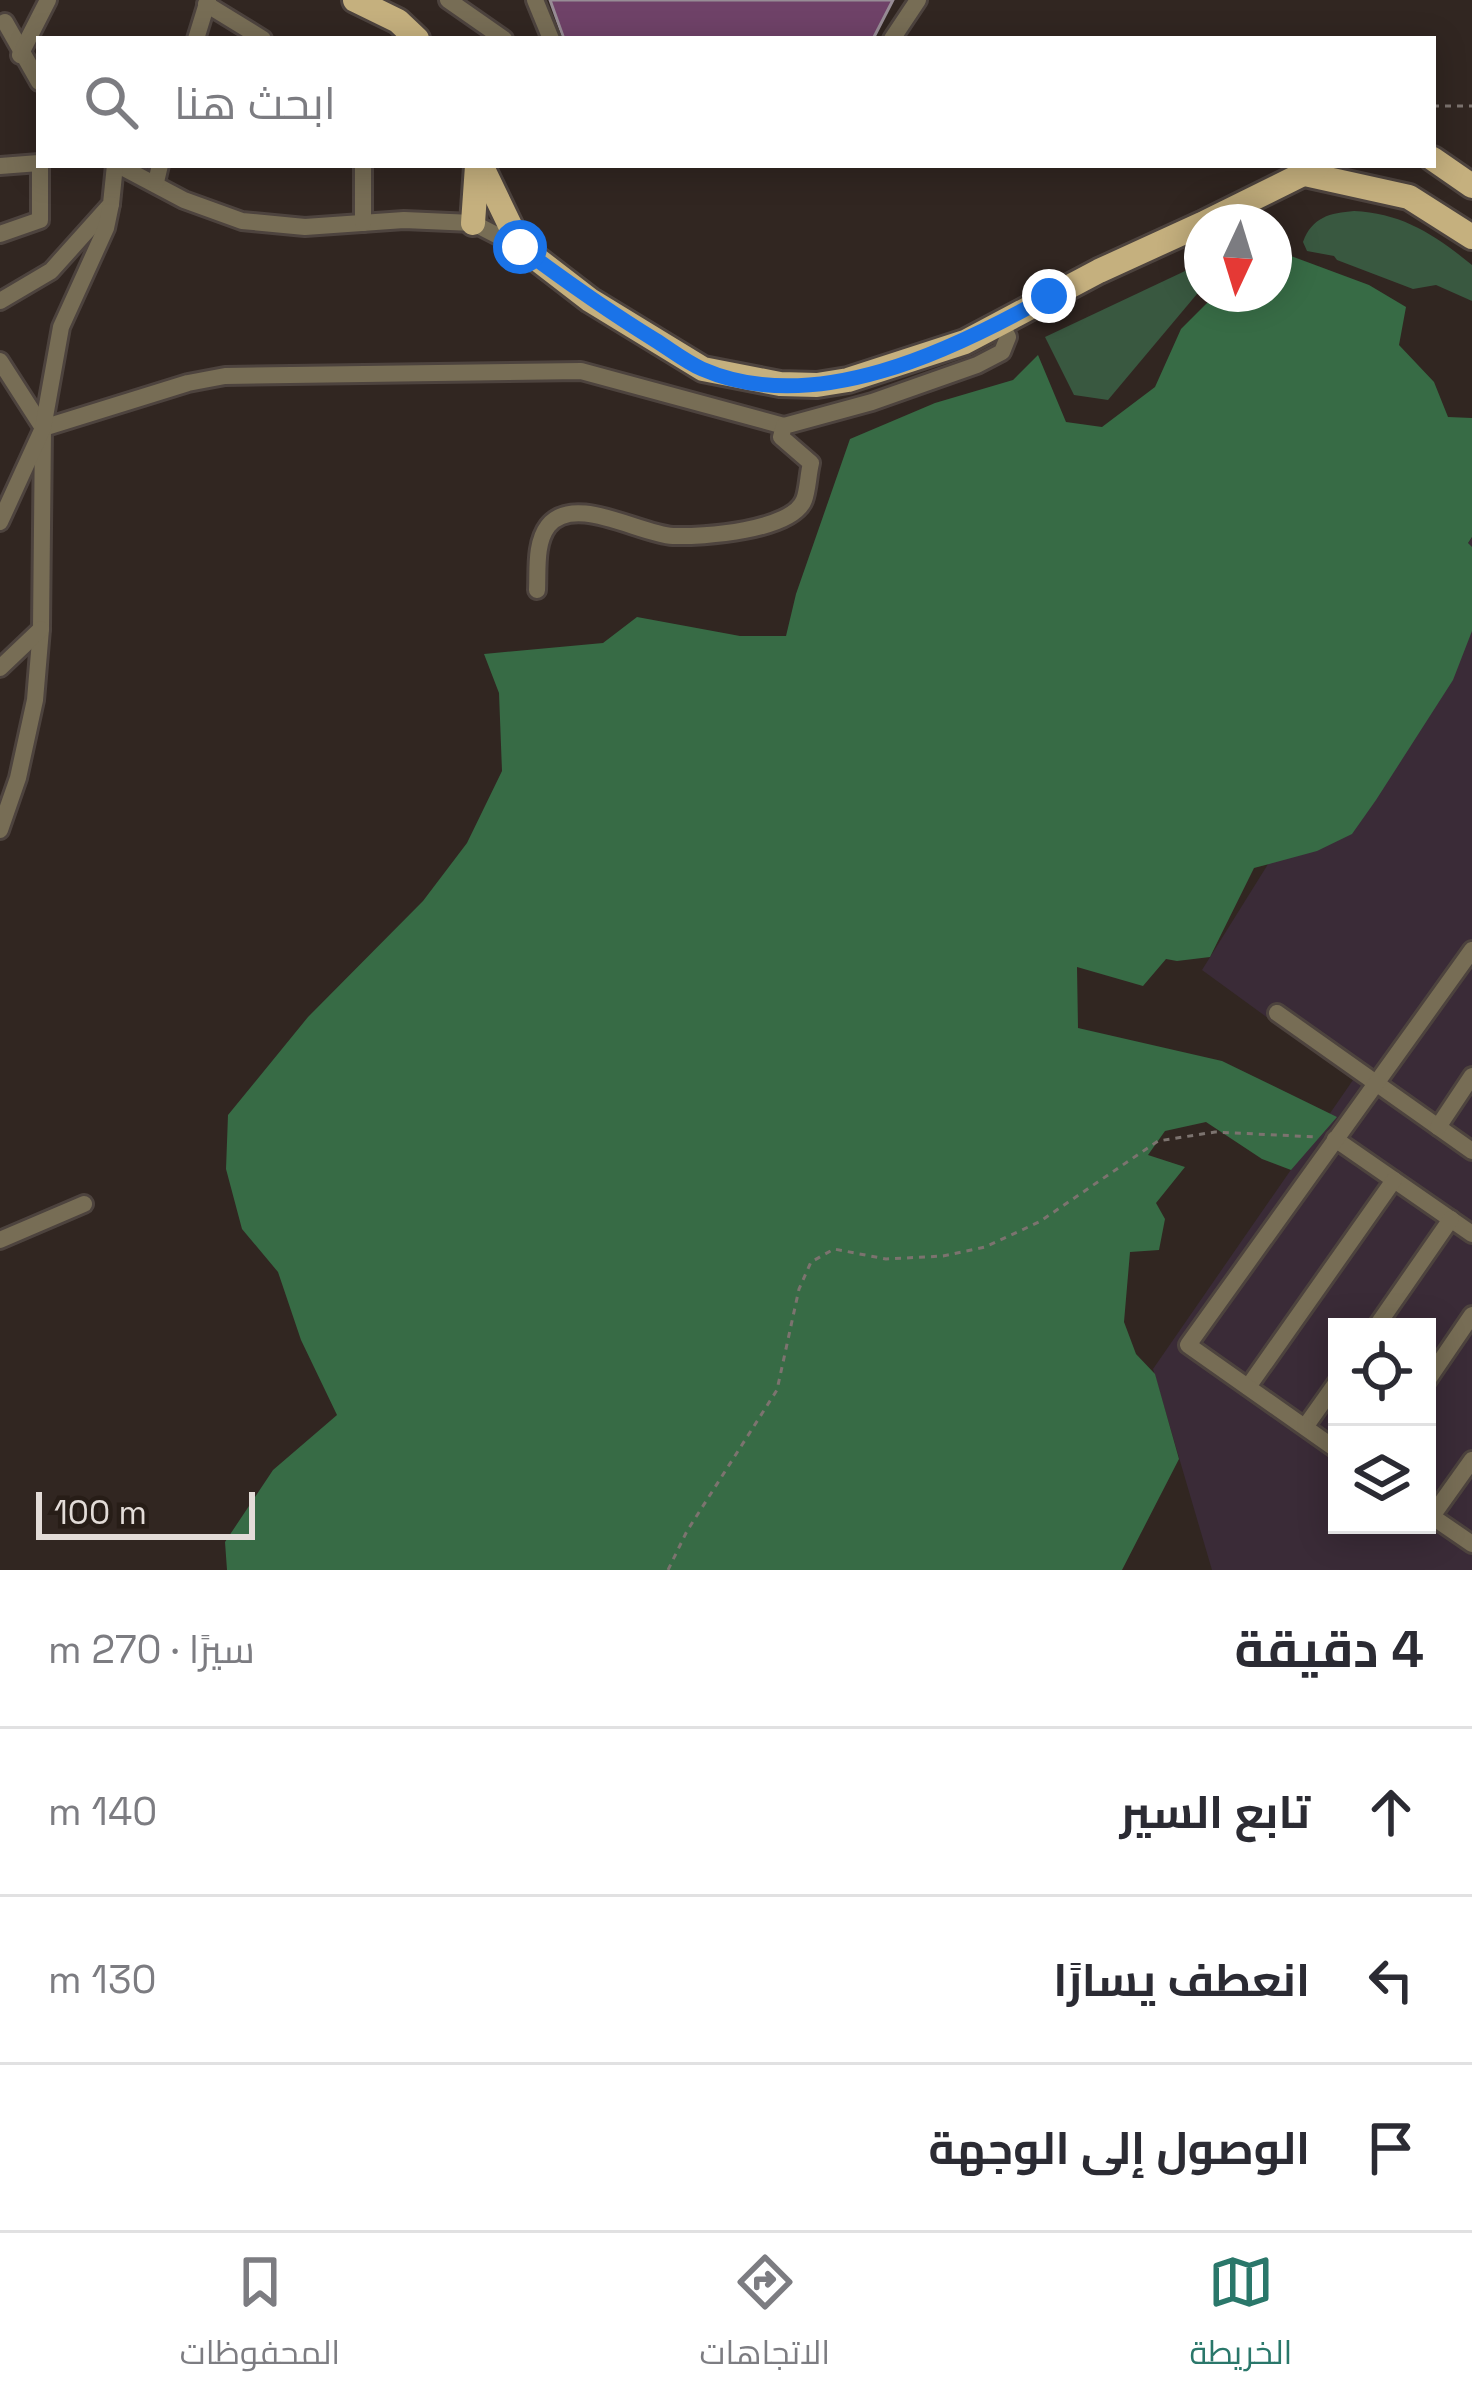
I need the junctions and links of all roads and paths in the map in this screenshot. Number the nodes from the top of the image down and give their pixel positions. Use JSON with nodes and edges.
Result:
{"nodes":[{"id":1,"x":47,"y":0,"type":"edge"},
{"id":2,"x":355,"y":0,"type":"edge"},
{"id":3,"x":448,"y":0,"type":"edge"},
{"id":4,"x":535,"y":0,"type":"edge"},
{"id":5,"x":918,"y":0,"type":"edge"},
{"id":6,"x":207,"y":2,"type":"edge"},
{"id":7,"x":3,"y":21,"type":"edge"},
{"id":8,"x":30,"y":36,"type":"junction"},
{"id":9,"x":197,"y":36,"type":"edge"},
{"id":10,"x":258,"y":36,"type":"edge"},
{"id":11,"x":414,"y":36,"type":"edge"},
{"id":12,"x":500,"y":36,"type":"edge"},
{"id":13,"x":550,"y":36,"type":"edge"},
{"id":14,"x":894,"y":36,"type":"edge"},
{"id":15,"x":20,"y":55,"type":"junction"},
{"id":16,"x":36,"y":78,"type":"edge"},
{"id":17,"x":1436,"y":106,"type":"edge"},
{"id":18,"x":1472,"y":106,"type":"edge"},
{"id":19,"x":1436,"y":161,"type":"edge"},
{"id":20,"x":36,"y":164,"type":"edge"},
{"id":21,"x":0,"y":166,"type":"edge"},
{"id":22,"x":40,"y":168,"type":"edge"},
{"id":23,"x":116,"y":168,"type":"edge"},
{"id":24,"x":362,"y":168,"type":"edge"},
{"id":25,"x":479,"y":168,"type":"edge"},
{"id":26,"x":480,"y":168,"type":"edge"},
{"id":27,"x":1313,"y":170,"type":"edge"},
{"id":28,"x":158,"y":174,"type":"edge"},
{"id":29,"x":1472,"y":186,"type":"edge"},
{"id":30,"x":1243,"y":204,"type":"edge"},
{"id":31,"x":111,"y":205,"type":"junction"},
{"id":32,"x":363,"y":223,"type":"junction"},
{"id":33,"x":473,"y":223,"type":"junction"},
{"id":34,"x":1184,"y":232,"type":"edge"},
{"id":35,"x":0,"y":234,"type":"edge"},
{"id":36,"x":1472,"y":237,"type":"edge"},
{"id":37,"x":520,"y":247,"type":"junction"},
{"id":38,"x":0,"y":301,"type":"edge"},
{"id":39,"x":1001,"y":323,"type":"junction"},
{"id":40,"x":0,"y":361,"type":"edge"},
{"id":41,"x":784,"y":426,"type":"junction"},
{"id":42,"x":43,"y":428,"type":"junction"},
{"id":43,"x":6,"y":499,"type":"edge"},
{"id":44,"x":0,"y":522,"type":"edge"},
{"id":45,"x":537,"y":590,"type":"dead end"},
{"id":46,"x":41,"y":629,"type":"junction"},
{"id":47,"x":0,"y":668,"type":"edge"},
{"id":48,"x":0,"y":830,"type":"edge"},
{"id":49,"x":1472,"y":950,"type":"edge"},
{"id":50,"x":1277,"y":1013,"type":"dead end"},
{"id":51,"x":1472,"y":1076,"type":"edge"},
{"id":52,"x":1376,"y":1083,"type":"junction"},
{"id":53,"x":1438,"y":1127,"type":"junction"},
{"id":54,"x":1335,"y":1139,"type":"junction"},
{"id":55,"x":1472,"y":1151,"type":"edge"},
{"id":56,"x":1394,"y":1180,"type":"junction"},
{"id":57,"x":85,"y":1204,"type":"dead end"},
{"id":58,"x":1451,"y":1219,"type":"junction"},
{"id":59,"x":1472,"y":1234,"type":"edge"},
{"id":60,"x":0,"y":1240,"type":"edge"},
{"id":61,"x":1472,"y":1315,"type":"edge"},
{"id":62,"x":1382,"y":1318,"type":"edge"},
{"id":63,"x":1436,"y":1369,"type":"edge"},
{"id":64,"x":1248,"y":1387,"type":"junction"},
{"id":65,"x":1328,"y":1395,"type":"edge"},
{"id":66,"x":1305,"y":1427,"type":"junction"},
{"id":67,"x":1328,"y":1444,"type":"edge"},
{"id":68,"x":1472,"y":1460,"type":"edge"},
{"id":69,"x":1436,"y":1506,"type":"edge"},
{"id":70,"x":1436,"y":1520,"type":"edge"},
{"id":71,"x":1472,"y":1544,"type":"edge"},
{"id":72,"x":668,"y":1570,"type":"edge"}],
"edges":[{"from":1,"to":8,"type":"street"},
{"from":2,"to":11,"type":"main road"},
{"from":3,"to":12,"type":"street"},
{"from":4,"to":13,"type":"street"},
{"from":5,"to":14,"type":"street"},
{"from":6,"to":9,"type":"street"},
{"from":6,"to":10,"type":"street"},
{"from":7,"to":8,"type":"street"},
{"from":7,"to":15,"type":"street"},
{"from":8,"to":15,"type":"street"},
{"from":15,"to":16,"type":"street"},
{"from":17,"to":18,"type":"path"},
{"from":19,"to":29,"type":"main road"},
{"from":20,"to":21,"type":"street"},
{"from":22,"to":35,"type":"street"},
{"from":23,"to":31,"type":"street"},
{"from":24,"to":32,"type":"street"},
{"from":25,"to":33,"type":"main road"},
{"from":26,"to":37,"type":"main road"},
{"from":27,"to":30,"type":"main road"},
{"from":27,"to":36,"type":"main road"},
{"from":28,"to":32,"type":"street"},
{"from":31,"to":38,"type":"street"},
{"from":31,"to":42,"type":"street"},
{"from":32,"to":33,"type":"street"},
{"from":33,"to":37,"type":"street"},
{"from":34,"to":39,"type":"main road"},
{"from":37,"to":39,"type":"main road"},
{"from":39,"to":41,"type":"street"},
{"from":40,"to":42,"type":"street"},
{"from":41,"to":42,"type":"street"},
{"from":41,"to":45,"type":"street"},
{"from":42,"to":43,"type":"street"},
{"from":42,"to":46,"type":"street"},
{"from":43,"to":44,"type":"street"},
{"from":46,"to":47,"type":"street"},
{"from":46,"to":48,"type":"street"},
{"from":49,"to":52,"type":"street"},
{"from":50,"to":52,"type":"street"},
{"from":51,"to":53,"type":"street"},
{"from":52,"to":53,"type":"street"},
{"from":52,"to":54,"type":"street"},
{"from":53,"to":55,"type":"street"},
{"from":54,"to":56,"type":"street"},
{"from":54,"to":64,"type":"street"},
{"from":54,"to":72,"type":"path"},
{"from":56,"to":58,"type":"street"},
{"from":56,"to":64,"type":"street"},
{"from":57,"to":60,"type":"street"},
{"from":58,"to":59,"type":"street"},
{"from":58,"to":62,"type":"street"},
{"from":61,"to":63,"type":"street"},
{"from":64,"to":66,"type":"street"},
{"from":65,"to":66,"type":"street"},
{"from":66,"to":67,"type":"street"},
{"from":68,"to":69,"type":"street"},
{"from":70,"to":71,"type":"street"}]}
